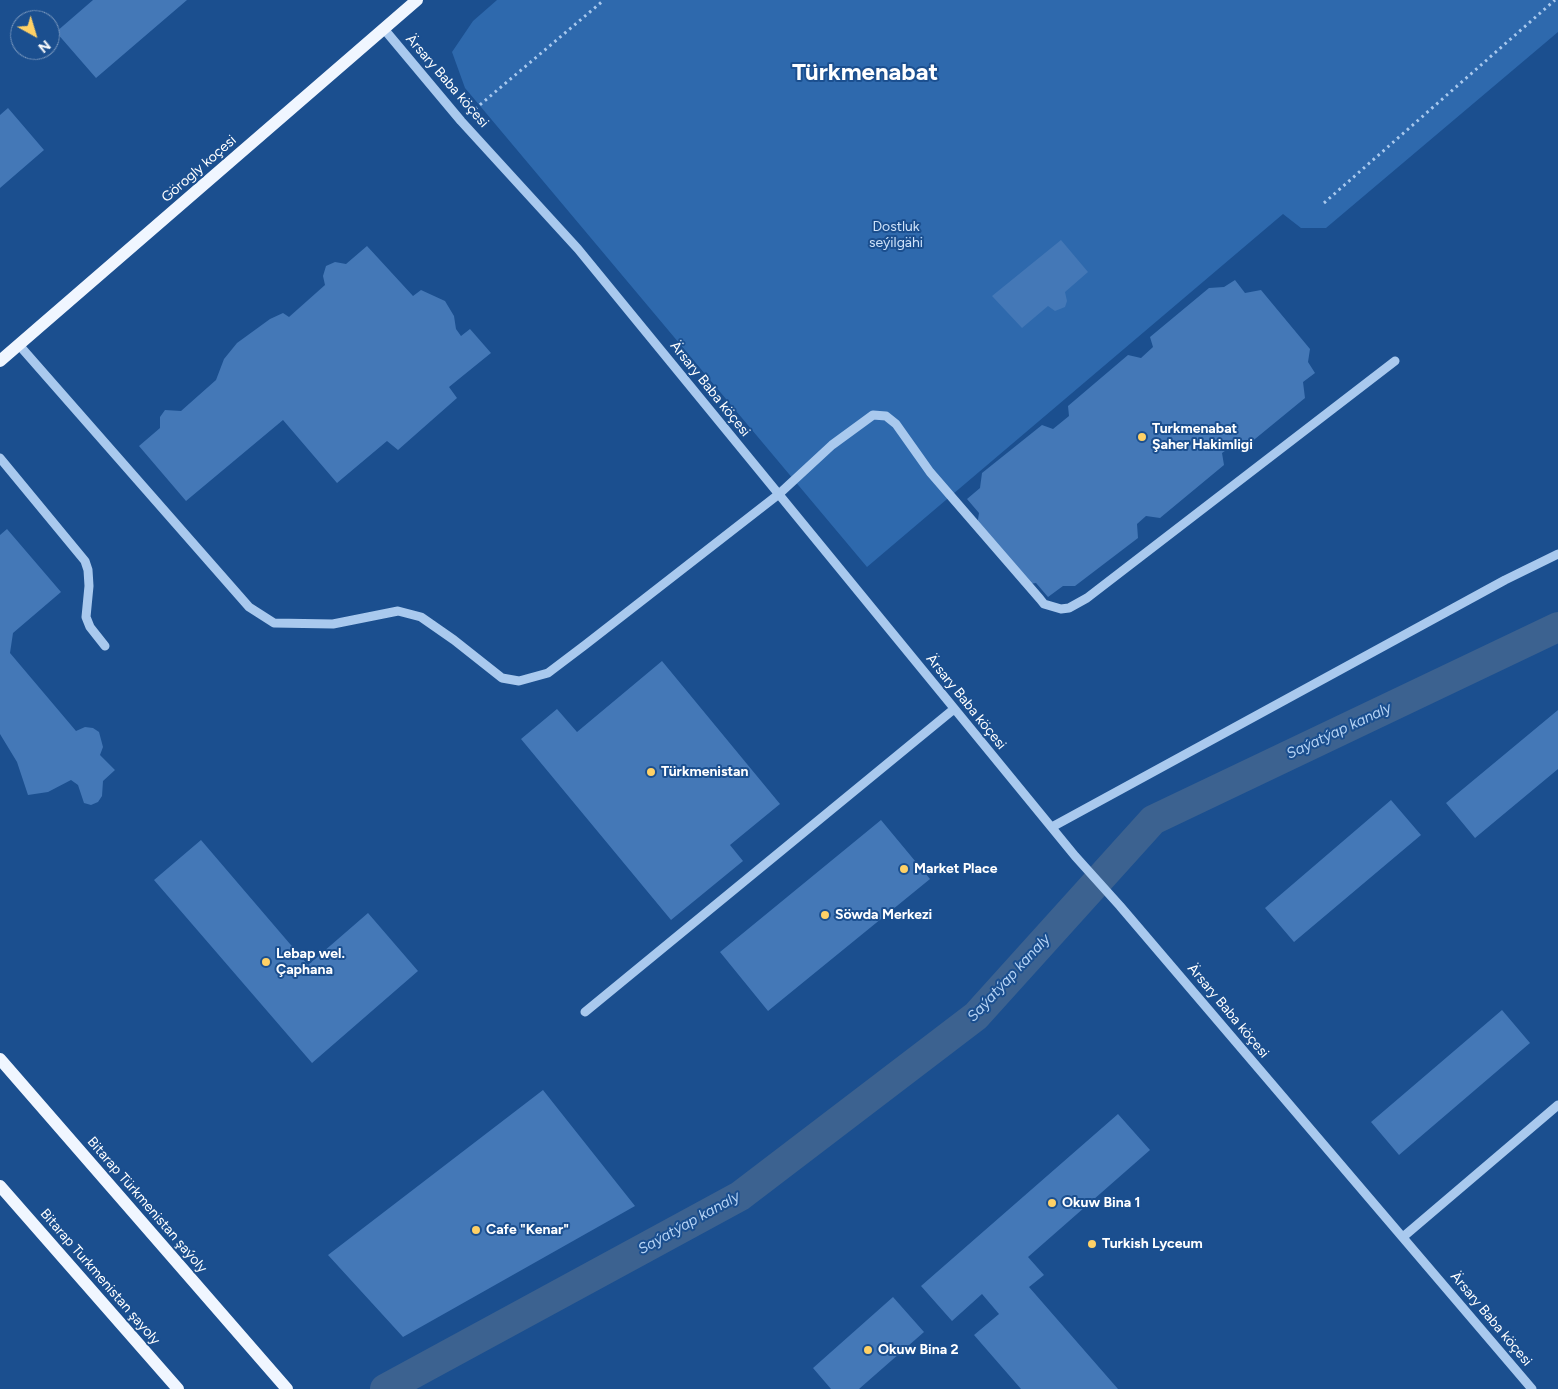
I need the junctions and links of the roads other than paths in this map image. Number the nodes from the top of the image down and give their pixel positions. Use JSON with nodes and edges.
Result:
{"nodes":[{"id":1,"x":411,"y":2,"type":"edge"},
{"id":2,"x":384,"y":29,"type":"junction"},
{"id":3,"x":19,"y":345,"type":"junction"},
{"id":4,"x":0,"y":361,"type":"edge"},
{"id":5,"x":1395,"y":361,"type":"dead end"},
{"id":6,"x":0,"y":458,"type":"edge"},
{"id":7,"x":779,"y":494,"type":"junction"},
{"id":8,"x":1558,"y":554,"type":"edge"},
{"id":9,"x":105,"y":646,"type":"dead end"},
{"id":10,"x":954,"y":710,"type":"junction"},
{"id":11,"x":1052,"y":827,"type":"junction"},
{"id":12,"x":585,"y":1012,"type":"dead end"},
{"id":13,"x":0,"y":1059,"type":"edge"},
{"id":14,"x":1558,"y":1105,"type":"edge"},
{"id":15,"x":0,"y":1186,"type":"edge"},
{"id":16,"x":1403,"y":1237,"type":"junction"},
{"id":17,"x":178,"y":1389,"type":"edge"},
{"id":18,"x":287,"y":1389,"type":"edge"},
{"id":19,"x":1532,"y":1389,"type":"edge"}],
"edges":[{"from":1,"to":2,"type":"main road","name":"Görogly koçesi"},
{"from":2,"to":3,"type":"main road","name":"Görogly koçesi"},
{"from":2,"to":7,"type":"street","name":"Ärsary Baba köçesi"},
{"from":3,"to":4,"type":"main road","name":"Görogly koçesi"},
{"from":3,"to":7,"type":"street"},
{"from":5,"to":7,"type":"street"},
{"from":6,"to":9,"type":"street"},
{"from":7,"to":10,"type":"street","name":"Ärsary Baba köçesi"},
{"from":8,"to":11,"type":"street"},
{"from":10,"to":11,"type":"street","name":"Ärsary Baba köçesi"},
{"from":10,"to":12,"type":"street"},
{"from":11,"to":16,"type":"street","name":"Ärsary Baba köçesi"},
{"from":13,"to":18,"type":"main road","name":"Bitarap Türkmenistan şaýoly"},
{"from":14,"to":16,"type":"street"},
{"from":15,"to":17,"type":"main road","name":"Bitarap Turkmenistan şayoly"},
{"from":16,"to":19,"type":"street","name":"Ärsary Baba köçesi"}]}
